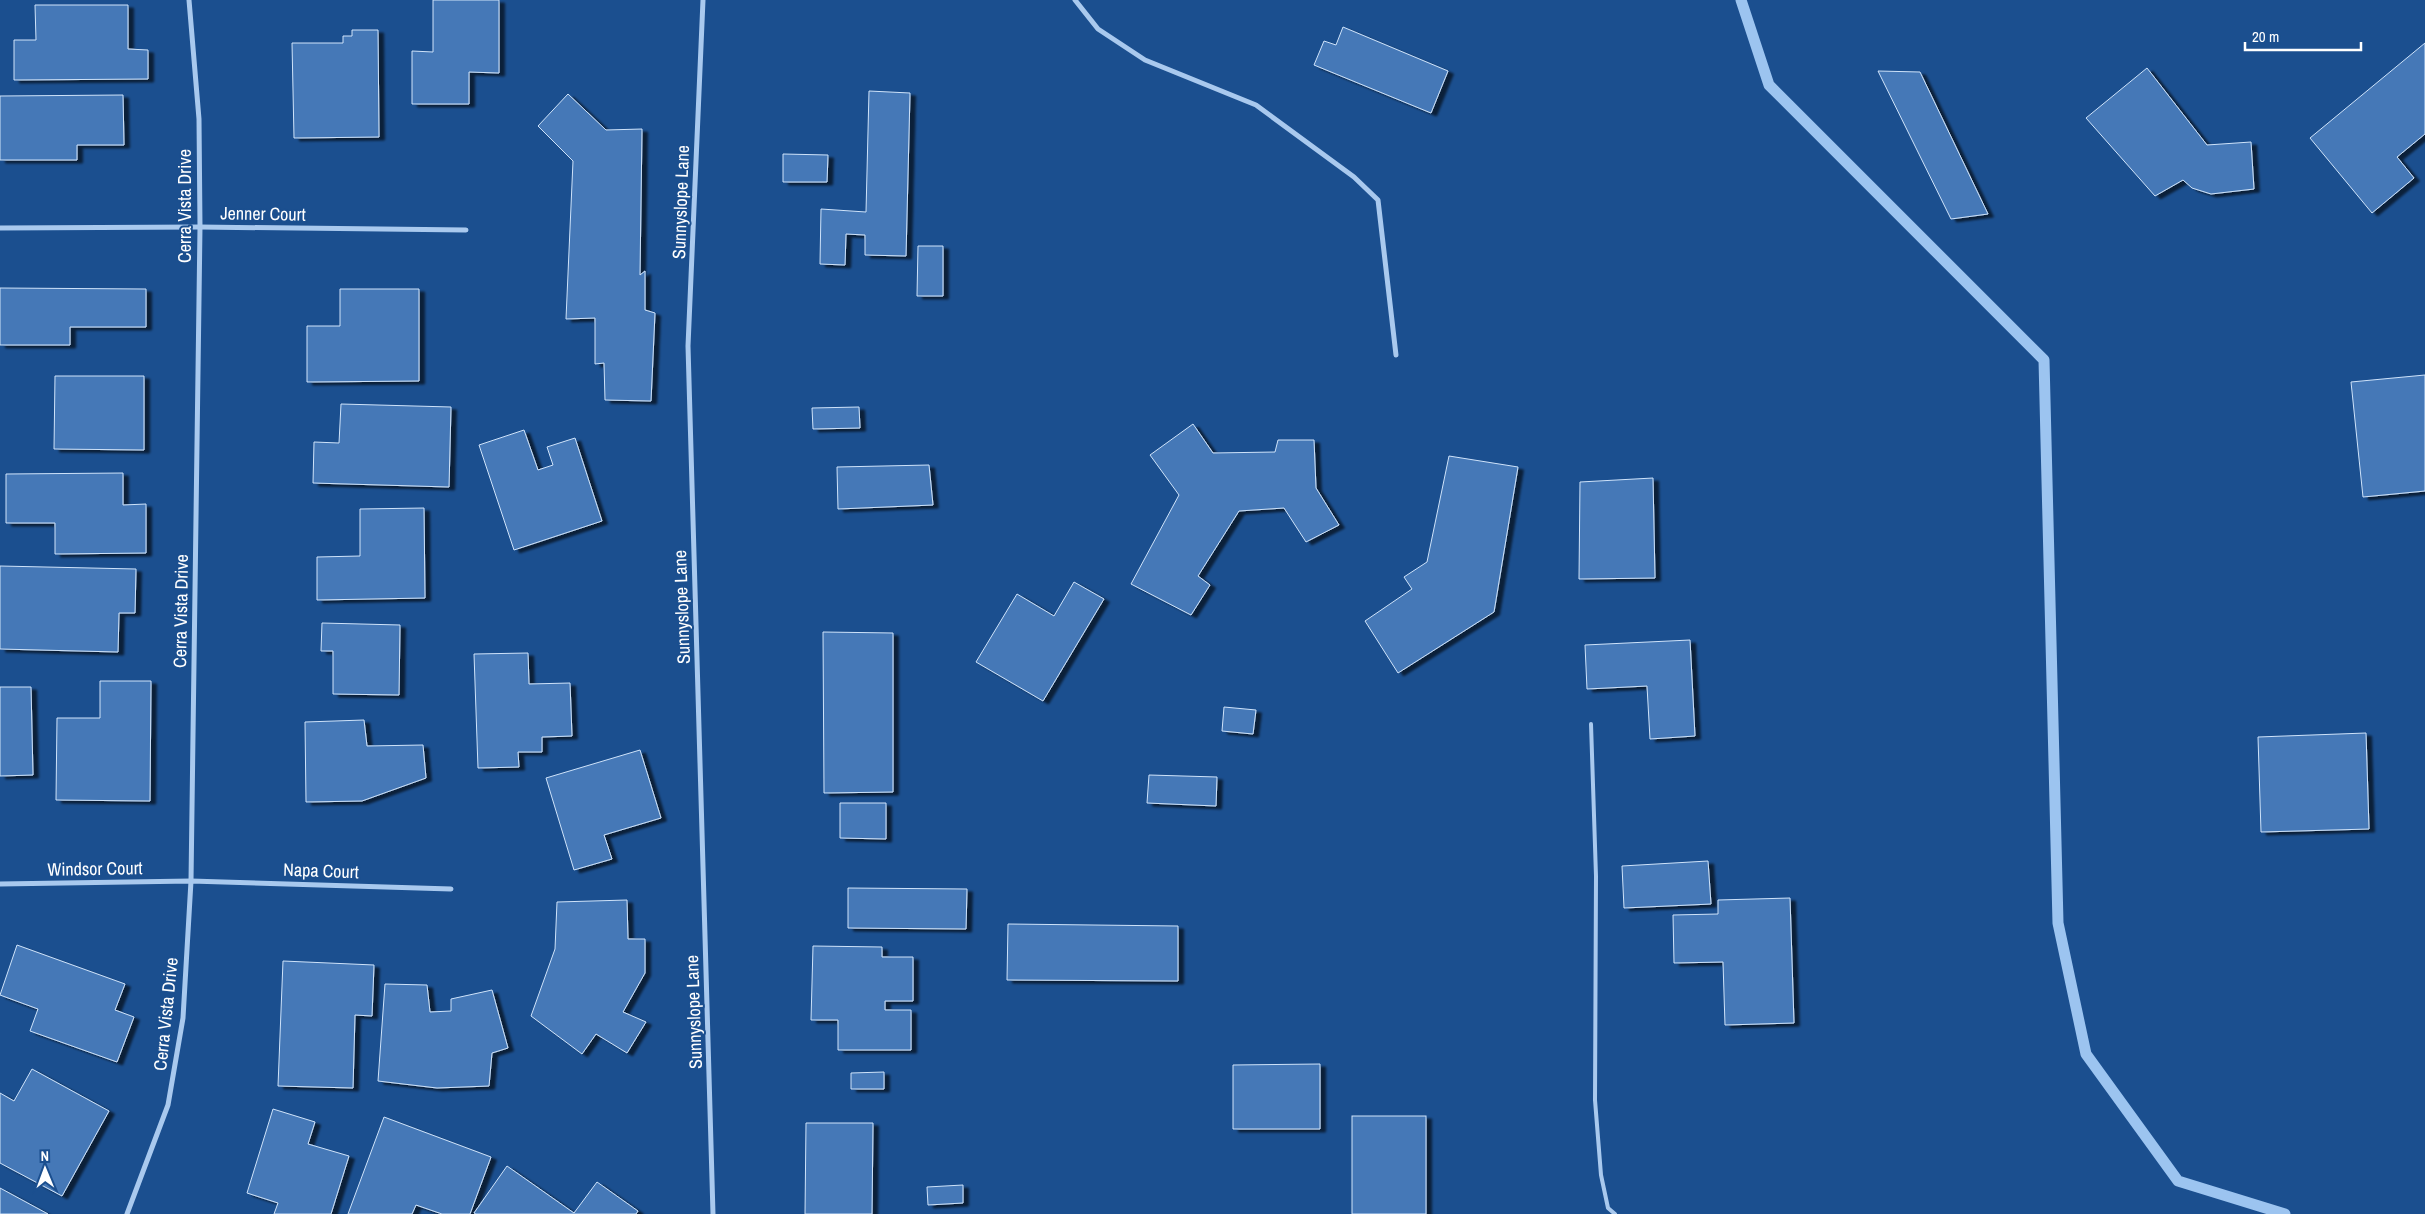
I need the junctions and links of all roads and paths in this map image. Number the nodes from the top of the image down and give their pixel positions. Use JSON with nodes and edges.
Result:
{"nodes":[{"id":1,"x":189,"y":0,"type":"edge"},
{"id":2,"x":703,"y":0,"type":"edge"},
{"id":3,"x":1075,"y":0,"type":"edge"},
{"id":4,"x":200,"y":227,"type":"junction"},
{"id":5,"x":0,"y":228,"type":"edge"},
{"id":6,"x":466,"y":230,"type":"dead end"},
{"id":7,"x":1396,"y":355,"type":"dead end"},
{"id":8,"x":1591,"y":724,"type":"dead end"},
{"id":9,"x":191,"y":882,"type":"junction"},
{"id":10,"x":0,"y":884,"type":"edge"},
{"id":11,"x":451,"y":889,"type":"dead end"},
{"id":12,"x":127,"y":1214,"type":"edge"},
{"id":13,"x":713,"y":1214,"type":"edge"},
{"id":14,"x":1615,"y":1214,"type":"edge"}],
"edges":[{"from":1,"to":4,"type":"street","name":"Cerra Vista Drive"},
{"from":2,"to":13,"type":"street","name":"Sunnyslope Lane"},
{"from":3,"to":7,"type":"street"},
{"from":4,"to":5,"type":"street","name":"Jenner Court"},
{"from":4,"to":6,"type":"street","name":"Jenner Court"},
{"from":4,"to":9,"type":"street","name":"Cerra Vista Drive"},
{"from":8,"to":14,"type":"lane"},
{"from":9,"to":10,"type":"street","name":"Windsor Court"},
{"from":9,"to":11,"type":"street","name":"Napa Court"},
{"from":9,"to":12,"type":"street","name":"Cerra Vista Drive"}]}
